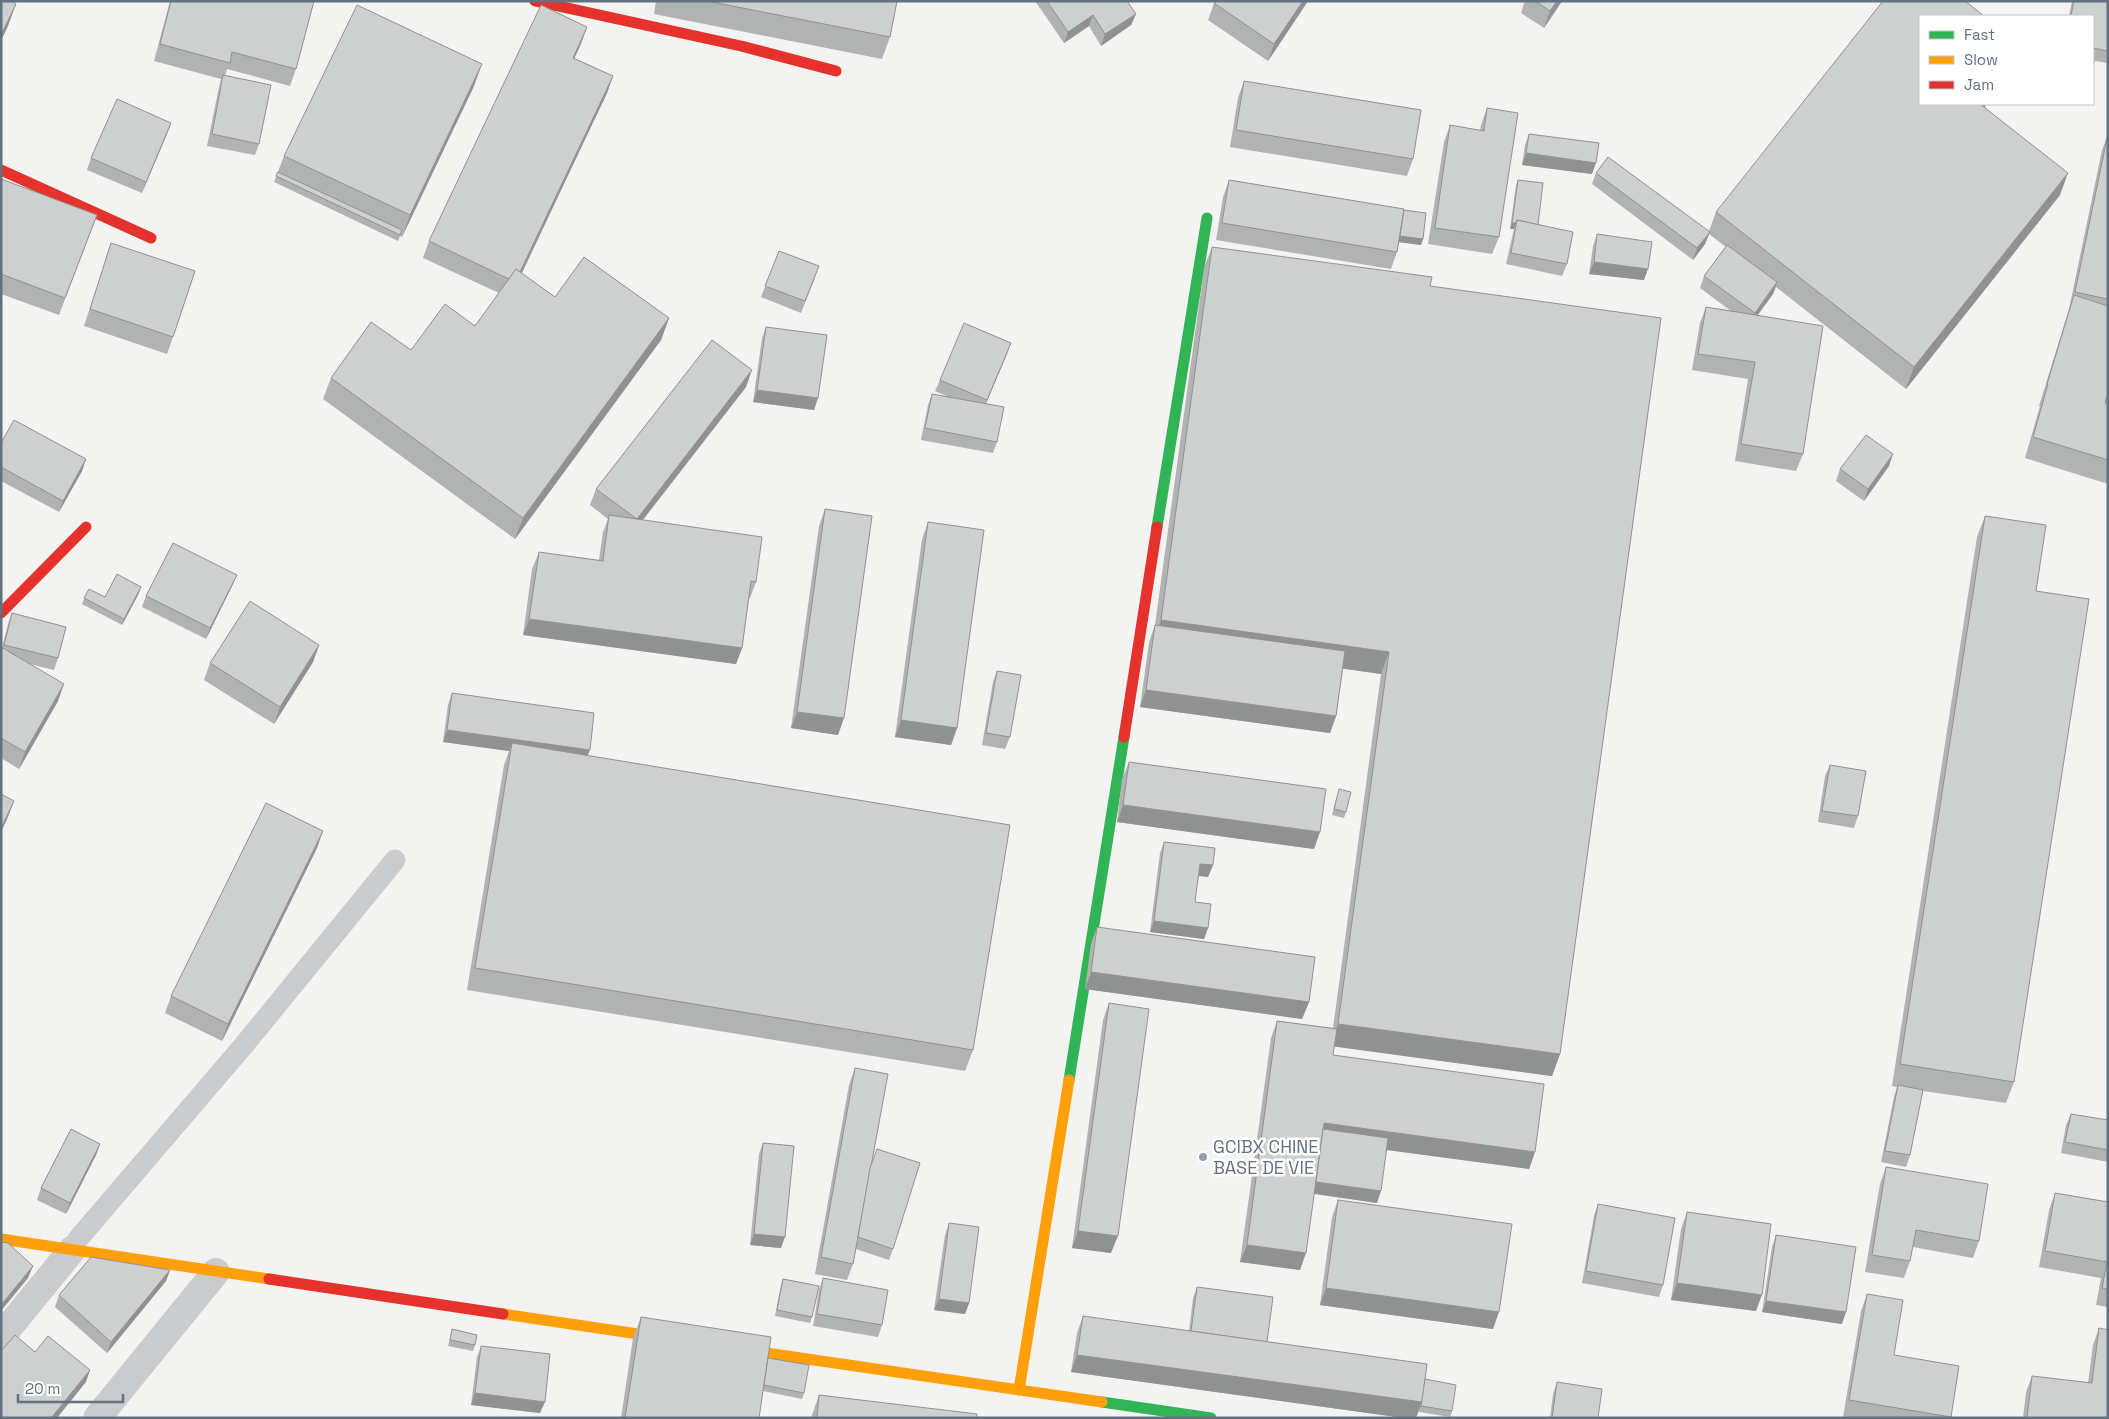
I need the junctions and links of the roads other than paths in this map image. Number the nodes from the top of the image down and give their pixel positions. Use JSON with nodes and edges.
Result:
{"nodes":[{"id":1,"x":535,"y":1,"type":"edge"},
{"id":2,"x":836,"y":71,"type":"dead end"},
{"id":3,"x":1,"y":170,"type":"edge"},
{"id":4,"x":1207,"y":218,"type":"dead end"},
{"id":5,"x":151,"y":238,"type":"dead end"},
{"id":6,"x":86,"y":527,"type":"dead end"},
{"id":7,"x":1,"y":614,"type":"edge"},
{"id":8,"x":395,"y":860,"type":"dead end"},
{"id":9,"x":1,"y":1239,"type":"edge"},
{"id":10,"x":72,"y":1250,"type":"junction"},
{"id":11,"x":216,"y":1272,"type":"junction"},
{"id":12,"x":1,"y":1337,"type":"edge"},
{"id":13,"x":686,"y":1341,"type":"edge"},
{"id":14,"x":725,"y":1347,"type":"edge"},
{"id":15,"x":1019,"y":1390,"type":"junction"},
{"id":16,"x":1088,"y":1409,"type":"edge"},
{"id":17,"x":97,"y":1418,"type":"edge"},
{"id":18,"x":1211,"y":1418,"type":"edge"}],
"edges":[{"from":1,"to":2,"type":"street"},
{"from":3,"to":5,"type":"street"},
{"from":4,"to":15,"type":"street"},
{"from":6,"to":7,"type":"street"},
{"from":8,"to":10,"type":"lane"},
{"from":9,"to":10,"type":"street"},
{"from":10,"to":11,"type":"street"},
{"from":10,"to":12,"type":"street"},
{"from":11,"to":13,"type":"street"},
{"from":11,"to":17,"type":"street"},
{"from":14,"to":15,"type":"street"},
{"from":15,"to":16,"type":"street"},
{"from":16,"to":18,"type":"street"}]}
